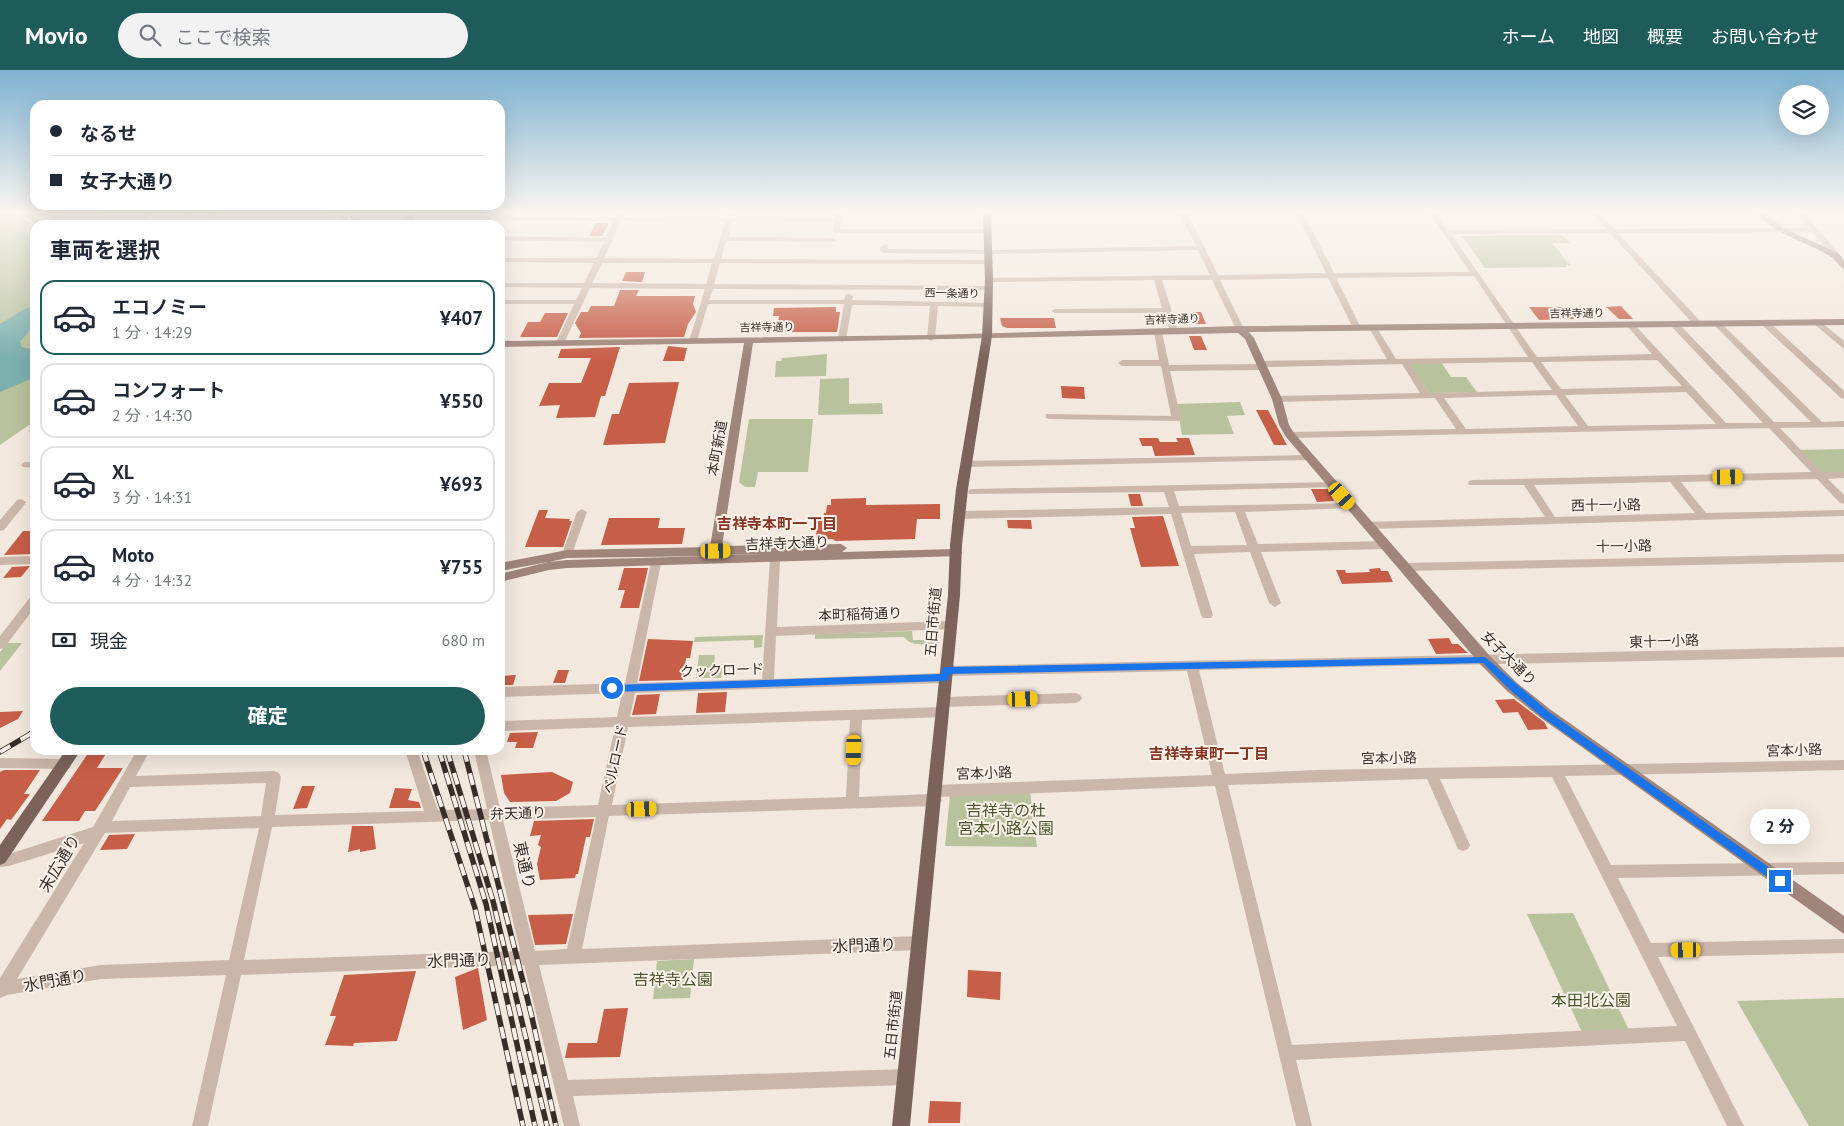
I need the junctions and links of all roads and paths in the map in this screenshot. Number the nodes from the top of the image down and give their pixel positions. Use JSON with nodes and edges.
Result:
{"nodes":[{"id":1,"x":598,"y":261,"type":"edge"},
{"id":2,"x":717,"y":261,"type":"edge"},
{"id":3,"x":793,"y":261,"type":"edge"},
{"id":4,"x":1207,"y":261,"type":"edge"},
{"id":5,"x":1323,"y":261,"type":"edge"},
{"id":6,"x":1468,"y":261,"type":"edge"},
{"id":7,"x":1640,"y":261,"type":"edge"},
{"id":8,"x":989,"y":262,"type":"joint"},
{"id":9,"x":1477,"y":274,"type":"junction"},
{"id":10,"x":1330,"y":275,"type":"junction"},
{"id":11,"x":1214,"y":276,"type":"junction"},
{"id":12,"x":1157,"y":277,"type":"junction"},
{"id":13,"x":989,"y":284,"type":"junction"},
{"id":14,"x":505,"y":285,"type":"edge"},
{"id":15,"x":587,"y":286,"type":"junction"},
{"id":16,"x":710,"y":286,"type":"junction"},
{"id":17,"x":851,"y":287,"type":"junction"},
{"id":18,"x":505,"y":302,"type":"edge"},
{"id":19,"x":579,"y":302,"type":"junction"},
{"id":20,"x":705,"y":302,"type":"junction"},
{"id":21,"x":848,"y":302,"type":"junction"},
{"id":22,"x":934,"y":304,"type":"junction"},
{"id":23,"x":988,"y":305,"type":"junction"},
{"id":24,"x":1167,"y":310,"type":"junction"},
{"id":25,"x":1055,"y":311,"type":"dead end"},
{"id":26,"x":1817,"y":322,"type":"junction"},
{"id":27,"x":1844,"y":322,"type":"edge"},
{"id":28,"x":1765,"y":323,"type":"junction"},
{"id":29,"x":1674,"y":324,"type":"junction"},
{"id":30,"x":1698,"y":324,"type":"junction"},
{"id":31,"x":1717,"y":324,"type":"junction"},
{"id":32,"x":1630,"y":325,"type":"junction"},
{"id":33,"x":1511,"y":326,"type":"junction"},
{"id":34,"x":1357,"y":328,"type":"junction"},
{"id":35,"x":1373,"y":328,"type":"junction"},
{"id":36,"x":1240,"y":329,"type":"junction"},
{"id":37,"x":1158,"y":332,"type":"junction"},
{"id":38,"x":1174,"y":332,"type":"junction"},
{"id":39,"x":986,"y":336,"type":"junction"},
{"id":40,"x":931,"y":338,"type":"junction"},
{"id":41,"x":842,"y":339,"type":"junction"},
{"id":42,"x":749,"y":340,"type":"junction"},
{"id":43,"x":694,"y":341,"type":"junction"},
{"id":44,"x":560,"y":343,"type":"junction"},
{"id":45,"x":505,"y":344,"type":"edge"},
{"id":46,"x":1844,"y":346,"type":"edge"},
{"id":47,"x":1659,"y":357,"type":"junction"},
{"id":48,"x":1535,"y":359,"type":"junction"},
{"id":49,"x":1392,"y":362,"type":"junction"},
{"id":50,"x":1404,"y":362,"type":"junction"},
{"id":51,"x":1122,"y":363,"type":"dead end"},
{"id":52,"x":1166,"y":365,"type":"junction"},
{"id":53,"x":1261,"y":366,"type":"junction"},
{"id":54,"x":1689,"y":389,"type":"junction"},
{"id":55,"x":1558,"y":392,"type":"junction"},
{"id":56,"x":1426,"y":395,"type":"junction"},
{"id":57,"x":1438,"y":395,"type":"junction"},
{"id":58,"x":1844,"y":396,"type":"edge"},
{"id":59,"x":1277,"y":399,"type":"junction"},
{"id":60,"x":1049,"y":416,"type":"dead end"},
{"id":61,"x":1819,"y":424,"type":"junction"},
{"id":62,"x":1844,"y":424,"type":"edge"},
{"id":63,"x":1771,"y":425,"type":"junction"},
{"id":64,"x":1723,"y":426,"type":"junction"},
{"id":65,"x":1585,"y":429,"type":"junction"},
{"id":66,"x":1462,"y":430,"type":"junction"},
{"id":67,"x":1290,"y":435,"type":"junction"},
{"id":68,"x":1309,"y":458,"type":"junction"},
{"id":69,"x":966,"y":464,"type":"junction"},
{"id":70,"x":1820,"y":475,"type":"junction"},
{"id":71,"x":1844,"y":475,"type":"edge"},
{"id":72,"x":1672,"y":478,"type":"junction"},
{"id":73,"x":1473,"y":482,"type":"dead end"},
{"id":74,"x":1527,"y":482,"type":"junction"},
{"id":75,"x":1332,"y":485,"type":"junction"},
{"id":76,"x":1168,"y":488,"type":"junction"},
{"id":77,"x":973,"y":492,"type":"dead end"},
{"id":78,"x":1844,"y":500,"type":"edge"},
{"id":79,"x":21,"y":502,"type":"dead end"},
{"id":80,"x":1352,"y":506,"type":"junction"},
{"id":81,"x":1239,"y":509,"type":"junction"},
{"id":82,"x":1175,"y":511,"type":"junction"},
{"id":83,"x":582,"y":512,"type":"dead end"},
{"id":84,"x":1844,"y":513,"type":"edge"},
{"id":85,"x":959,"y":515,"type":"junction"},
{"id":86,"x":1704,"y":517,"type":"junction"},
{"id":87,"x":1552,"y":520,"type":"junction"},
{"id":88,"x":1368,"y":525,"type":"junction"},
{"id":89,"x":0,"y":527,"type":"edge"},
{"id":90,"x":1385,"y":545,"type":"junction"},
{"id":91,"x":1254,"y":548,"type":"junction"},
{"id":92,"x":956,"y":549,"type":"junction"},
{"id":93,"x":1187,"y":550,"type":"junction"},
{"id":94,"x":567,"y":554,"type":"junction"},
{"id":95,"x":715,"y":556,"type":"junction"},
{"id":96,"x":1844,"y":558,"type":"edge"},
{"id":97,"x":775,"y":559,"type":"junction"},
{"id":98,"x":30,"y":560,"type":"edge"},
{"id":99,"x":0,"y":561,"type":"edge"},
{"id":100,"x":656,"y":563,"type":"junction"},
{"id":101,"x":505,"y":566,"type":"edge"},
{"id":102,"x":1404,"y":567,"type":"junction"},
{"id":103,"x":505,"y":577,"type":"edge"},
{"id":104,"x":1274,"y":603,"type":"dead end"},
{"id":105,"x":30,"y":606,"type":"edge"},
{"id":106,"x":1207,"y":615,"type":"dead end"},
{"id":107,"x":951,"y":625,"type":"junction"},
{"id":108,"x":771,"y":632,"type":"junction"},
{"id":109,"x":0,"y":645,"type":"edge"},
{"id":110,"x":1844,"y":652,"type":"edge"},
{"id":111,"x":1485,"y":660,"type":"junction"},
{"id":112,"x":1192,"y":666,"type":"junction"},
{"id":113,"x":946,"y":674,"type":"junction"},
{"id":114,"x":768,"y":683,"type":"junction"},
{"id":115,"x":630,"y":688,"type":"junction"},
{"id":116,"x":505,"y":692,"type":"edge"},
{"id":117,"x":1076,"y":698,"type":"dead end"},
{"id":118,"x":942,"y":707,"type":"junction"},
{"id":119,"x":856,"y":714,"type":"junction"},
{"id":120,"x":622,"y":723,"type":"junction"},
{"id":121,"x":505,"y":726,"type":"edge"},
{"id":122,"x":71,"y":755,"type":"edge"},
{"id":123,"x":141,"y":755,"type":"edge"},
{"id":124,"x":413,"y":755,"type":"edge"},
{"id":125,"x":481,"y":755,"type":"edge"},
{"id":126,"x":0,"y":763,"type":"edge"},
{"id":127,"x":65,"y":764,"type":"junction"},
{"id":128,"x":1844,"y":765,"type":"edge"},
{"id":129,"x":1556,"y":771,"type":"junction"},
{"id":130,"x":1624,"y":771,"type":"junction"},
{"id":131,"x":1431,"y":774,"type":"junction"},
{"id":132,"x":1220,"y":780,"type":"junction"},
{"id":133,"x":126,"y":782,"type":"junction"},
{"id":134,"x":935,"y":795,"type":"junction"},
{"id":135,"x":852,"y":802,"type":"junction"},
{"id":136,"x":604,"y":810,"type":"junction"},
{"id":137,"x":496,"y":814,"type":"junction"},
{"id":138,"x":433,"y":816,"type":"junction"},
{"id":139,"x":267,"y":821,"type":"junction"},
{"id":140,"x":99,"y":830,"type":"junction"},
{"id":141,"x":1463,"y":845,"type":"dead end"},
{"id":142,"x":0,"y":859,"type":"edge"},
{"id":143,"x":1844,"y":868,"type":"edge"},
{"id":144,"x":1764,"y":870,"type":"junction"},
{"id":145,"x":1607,"y":872,"type":"junction"},
{"id":146,"x":1844,"y":926,"type":"edge"},
{"id":147,"x":920,"y":943,"type":"junction"},
{"id":148,"x":1844,"y":946,"type":"edge"},
{"id":149,"x":1647,"y":950,"type":"junction"},
{"id":150,"x":573,"y":956,"type":"junction"},
{"id":151,"x":530,"y":958,"type":"junction"},
{"id":152,"x":236,"y":966,"type":"junction"},
{"id":153,"x":1,"y":990,"type":"edge"},
{"id":154,"x":1689,"y":1033,"type":"junction"},
{"id":155,"x":1286,"y":1053,"type":"junction"},
{"id":156,"x":906,"y":1077,"type":"junction"},
{"id":157,"x":562,"y":1088,"type":"junction"},
{"id":158,"x":200,"y":1126,"type":"edge"},
{"id":159,"x":572,"y":1126,"type":"edge"},
{"id":160,"x":901,"y":1126,"type":"edge"},
{"id":161,"x":1304,"y":1126,"type":"edge"},
{"id":162,"x":1736,"y":1126,"type":"edge"}],
"edges":[{"from":1,"to":15,"type":"street"},
{"from":2,"to":16,"type":"street"},
{"from":3,"to":8,"type":"street"},
{"from":4,"to":11,"type":"street"},
{"from":5,"to":10,"type":"street"},
{"from":6,"to":9,"type":"street"},
{"from":7,"to":30,"type":"street"},
{"from":8,"to":13,"type":"main road","name":"五日市街道"},
{"from":9,"to":10,"type":"street"},
{"from":9,"to":33,"type":"street"},
{"from":10,"to":11,"type":"street"},
{"from":10,"to":34,"type":"street"},
{"from":11,"to":12,"type":"street"},
{"from":11,"to":36,"type":"street"},
{"from":12,"to":13,"type":"street"},
{"from":12,"to":24,"type":"street"},
{"from":13,"to":17,"type":"street"},
{"from":13,"to":23,"type":"main road","name":"五日市街道"},
{"from":14,"to":15,"type":"street"},
{"from":15,"to":16,"type":"street"},
{"from":15,"to":19,"type":"street"},
{"from":16,"to":17,"type":"street"},
{"from":16,"to":20,"type":"street"},
{"from":17,"to":21,"type":"street"},
{"from":18,"to":19,"type":"street"},
{"from":19,"to":44,"type":"street"},
{"from":20,"to":21,"type":"street","name":"西一条通り"},
{"from":20,"to":43,"type":"street"},
{"from":21,"to":22,"type":"street","name":"西一条通り"},
{"from":21,"to":41,"type":"street"},
{"from":22,"to":23,"type":"street","name":"西一条通り"},
{"from":22,"to":40,"type":"street"},
{"from":23,"to":39,"type":"main road","name":"五日市街道"},
{"from":24,"to":25,"type":"street"},
{"from":24,"to":38,"type":"street"},
{"from":26,"to":27,"type":"main road","name":"吉祥寺通り"},
{"from":26,"to":28,"type":"main road","name":"吉祥寺通り"},
{"from":26,"to":46,"type":"street"},
{"from":28,"to":31,"type":"main road","name":"吉祥寺通り"},
{"from":28,"to":58,"type":"street"},
{"from":29,"to":30,"type":"main road","name":"吉祥寺通り"},
{"from":29,"to":32,"type":"main road","name":"吉祥寺通り"},
{"from":29,"to":63,"type":"street"},
{"from":30,"to":31,"type":"main road","name":"吉祥寺通り"},
{"from":31,"to":61,"type":"street"},
{"from":32,"to":33,"type":"main road","name":"吉祥寺通り"},
{"from":32,"to":47,"type":"street"},
{"from":33,"to":35,"type":"main road","name":"吉祥寺通り"},
{"from":33,"to":48,"type":"street"},
{"from":34,"to":35,"type":"main road","name":"吉祥寺通り"},
{"from":34,"to":36,"type":"main road","name":"吉祥寺通り"},
{"from":35,"to":49,"type":"street"},
{"from":36,"to":38,"type":"main road","name":"吉祥寺通り"},
{"from":36,"to":53,"type":"main road","name":"女子大通り"},
{"from":37,"to":38,"type":"main road","name":"吉祥寺通り"},
{"from":37,"to":39,"type":"main road","name":"吉祥寺通り"},
{"from":37,"to":52,"type":"street"},
{"from":39,"to":40,"type":"main road","name":"吉祥寺通り"},
{"from":39,"to":69,"type":"main road","name":"五日市街道"},
{"from":40,"to":41,"type":"main road","name":"吉祥寺通り"},
{"from":41,"to":42,"type":"main road","name":"吉祥寺通り"},
{"from":42,"to":43,"type":"main road","name":"吉祥寺通り"},
{"from":42,"to":95,"type":"main road","name":"本町新道"},
{"from":43,"to":44,"type":"main road","name":"吉祥寺通り"},
{"from":44,"to":45,"type":"main road","name":"吉祥寺通り"},
{"from":47,"to":48,"type":"street"},
{"from":47,"to":54,"type":"street"},
{"from":48,"to":50,"type":"street"},
{"from":48,"to":55,"type":"street"},
{"from":49,"to":50,"type":"street"},
{"from":49,"to":53,"type":"street"},
{"from":50,"to":56,"type":"street"},
{"from":51,"to":52,"type":"street"},
{"from":52,"to":53,"type":"street"},
{"from":52,"to":60,"type":"street"},
{"from":53,"to":59,"type":"main road","name":"女子大通り"},
{"from":54,"to":55,"type":"street"},
{"from":54,"to":64,"type":"street"},
{"from":55,"to":57,"type":"street"},
{"from":55,"to":65,"type":"street"},
{"from":56,"to":57,"type":"street"},
{"from":56,"to":59,"type":"street"},
{"from":57,"to":66,"type":"street"},
{"from":59,"to":67,"type":"main road","name":"女子大通り"},
{"from":61,"to":62,"type":"street"},
{"from":61,"to":63,"type":"street"},
{"from":63,"to":64,"type":"street"},
{"from":63,"to":70,"type":"street"},
{"from":64,"to":65,"type":"street"},
{"from":65,"to":66,"type":"street"},
{"from":66,"to":67,"type":"street"},
{"from":67,"to":68,"type":"main road","name":"女子大通り"},
{"from":68,"to":69,"type":"street"},
{"from":68,"to":75,"type":"main road","name":"女子大通り"},
{"from":69,"to":85,"type":"main road","name":"五日市街道"},
{"from":70,"to":71,"type":"street"},
{"from":70,"to":72,"type":"street"},
{"from":70,"to":78,"type":"street"},
{"from":72,"to":74,"type":"street"},
{"from":72,"to":86,"type":"street"},
{"from":73,"to":74,"type":"street"},
{"from":74,"to":87,"type":"street"},
{"from":75,"to":76,"type":"street"},
{"from":75,"to":80,"type":"main road","name":"女子大通り"},
{"from":76,"to":77,"type":"street"},
{"from":76,"to":82,"type":"street"},
{"from":79,"to":89,"type":"street"},
{"from":80,"to":81,"type":"street"},
{"from":80,"to":88,"type":"main road","name":"女子大通り"},
{"from":81,"to":82,"type":"street"},
{"from":81,"to":91,"type":"street"},
{"from":82,"to":85,"type":"street"},
{"from":82,"to":93,"type":"street"},
{"from":83,"to":94,"type":"street"},
{"from":84,"to":86,"type":"street","name":"西十一小路"},
{"from":85,"to":92,"type":"main road","name":"五日市街道"},
{"from":86,"to":87,"type":"street","name":"西十一小路"},
{"from":87,"to":88,"type":"street","name":"西十一小路"},
{"from":88,"to":90,"type":"main road","name":"女子大通り"},
{"from":90,"to":91,"type":"street"},
{"from":90,"to":102,"type":"main road","name":"女子大通り"},
{"from":91,"to":93,"type":"street"},
{"from":91,"to":104,"type":"street"},
{"from":92,"to":95,"type":"main road","name":"吉祥寺大通り"},
{"from":92,"to":97,"type":"main road","name":"吉祥寺大通り"},
{"from":92,"to":107,"type":"main road","name":"五日市街道"},
{"from":93,"to":106,"type":"street"},
{"from":94,"to":95,"type":"main road","name":"吉祥寺大通り"},
{"from":94,"to":101,"type":"main road","name":"吉祥寺大通り"},
{"from":95,"to":97,"type":"main road","name":"吉祥寺大通り"},
{"from":95,"to":100,"type":"main road","name":"吉祥寺大通り"},
{"from":96,"to":102,"type":"street","name":"十一小路"},
{"from":97,"to":108,"type":"street"},
{"from":98,"to":99,"type":"street"},
{"from":100,"to":103,"type":"main road","name":"吉祥寺大通り"},
{"from":100,"to":115,"type":"street","name":"ベルロード"},
{"from":102,"to":111,"type":"main road","name":"女子大通り"},
{"from":105,"to":109,"type":"street"},
{"from":107,"to":108,"type":"street","name":"本町稲荷通り"},
{"from":107,"to":113,"type":"main road","name":"五日市街道"},
{"from":108,"to":114,"type":"street"},
{"from":110,"to":111,"type":"street","name":"東十一小路"},
{"from":111,"to":112,"type":"street","name":"東十一小路"},
{"from":111,"to":130,"type":"main road","name":"女子大通り"},
{"from":112,"to":113,"type":"street","name":"クックロード"},
{"from":112,"to":132,"type":"street"},
{"from":113,"to":114,"type":"street","name":"クックロード"},
{"from":113,"to":118,"type":"main road","name":"五日市街道"},
{"from":114,"to":115,"type":"street","name":"クックロード"},
{"from":115,"to":116,"type":"street","name":"クックロード"},
{"from":115,"to":120,"type":"street","name":"ベルロード"},
{"from":117,"to":118,"type":"street"},
{"from":118,"to":119,"type":"street"},
{"from":118,"to":134,"type":"main road","name":"五日市街道"},
{"from":119,"to":120,"type":"street"},
{"from":119,"to":135,"type":"street"},
{"from":120,"to":121,"type":"street"},
{"from":120,"to":136,"type":"street","name":"ベルロード"},
{"from":122,"to":127,"type":"main road"},
{"from":123,"to":133,"type":"street","name":"末広通り"},
{"from":124,"to":138,"type":"street"},
{"from":125,"to":137,"type":"street","name":"東通り"},
{"from":126,"to":127,"type":"street"},
{"from":127,"to":142,"type":"main road"},
{"from":128,"to":130,"type":"street","name":"宮本小路"},
{"from":129,"to":130,"type":"street","name":"宮本小路"},
{"from":129,"to":131,"type":"street","name":"宮本小路"},
{"from":129,"to":145,"type":"street"},
{"from":130,"to":144,"type":"main road","name":"女子大通り"},
{"from":131,"to":132,"type":"street","name":"宮本小路"},
{"from":131,"to":141,"type":"street"},
{"from":132,"to":134,"type":"street","name":"宮本小路"},
{"from":132,"to":155,"type":"street"},
{"from":133,"to":139,"type":"street"},
{"from":133,"to":140,"type":"street","name":"末広通り"},
{"from":134,"to":135,"type":"street","name":"弁天通り"},
{"from":134,"to":147,"type":"main road","name":"五日市街道"},
{"from":135,"to":136,"type":"street","name":"弁天通り"},
{"from":136,"to":137,"type":"street","name":"弁天通り"},
{"from":136,"to":150,"type":"street","name":"ベルロード"},
{"from":137,"to":138,"type":"street","name":"弁天通り"},
{"from":137,"to":151,"type":"street","name":"東通り"},
{"from":138,"to":139,"type":"street","name":"弁天通り"},
{"from":139,"to":140,"type":"street","name":"弁天通り"},
{"from":139,"to":152,"type":"street"},
{"from":140,"to":142,"type":"street","name":"弁天通り"},
{"from":140,"to":153,"type":"street","name":"末広通り"},
{"from":143,"to":144,"type":"street"},
{"from":144,"to":145,"type":"street"},
{"from":144,"to":146,"type":"main road","name":"女子大通り"},
{"from":145,"to":149,"type":"street"},
{"from":147,"to":150,"type":"street","name":"水門通り"},
{"from":147,"to":156,"type":"main road","name":"五日市街道"},
{"from":148,"to":149,"type":"street"},
{"from":149,"to":154,"type":"street"},
{"from":150,"to":151,"type":"street","name":"水門通り"},
{"from":151,"to":152,"type":"street","name":"水門通り"},
{"from":151,"to":157,"type":"street","name":"東通り"},
{"from":152,"to":153,"type":"street","name":"水門通り"},
{"from":152,"to":158,"type":"street"},
{"from":154,"to":155,"type":"street"},
{"from":154,"to":162,"type":"street"},
{"from":155,"to":161,"type":"street"},
{"from":156,"to":157,"type":"street"},
{"from":156,"to":160,"type":"main road","name":"五日市街道"},
{"from":157,"to":159,"type":"street","name":"東通り"}]}
